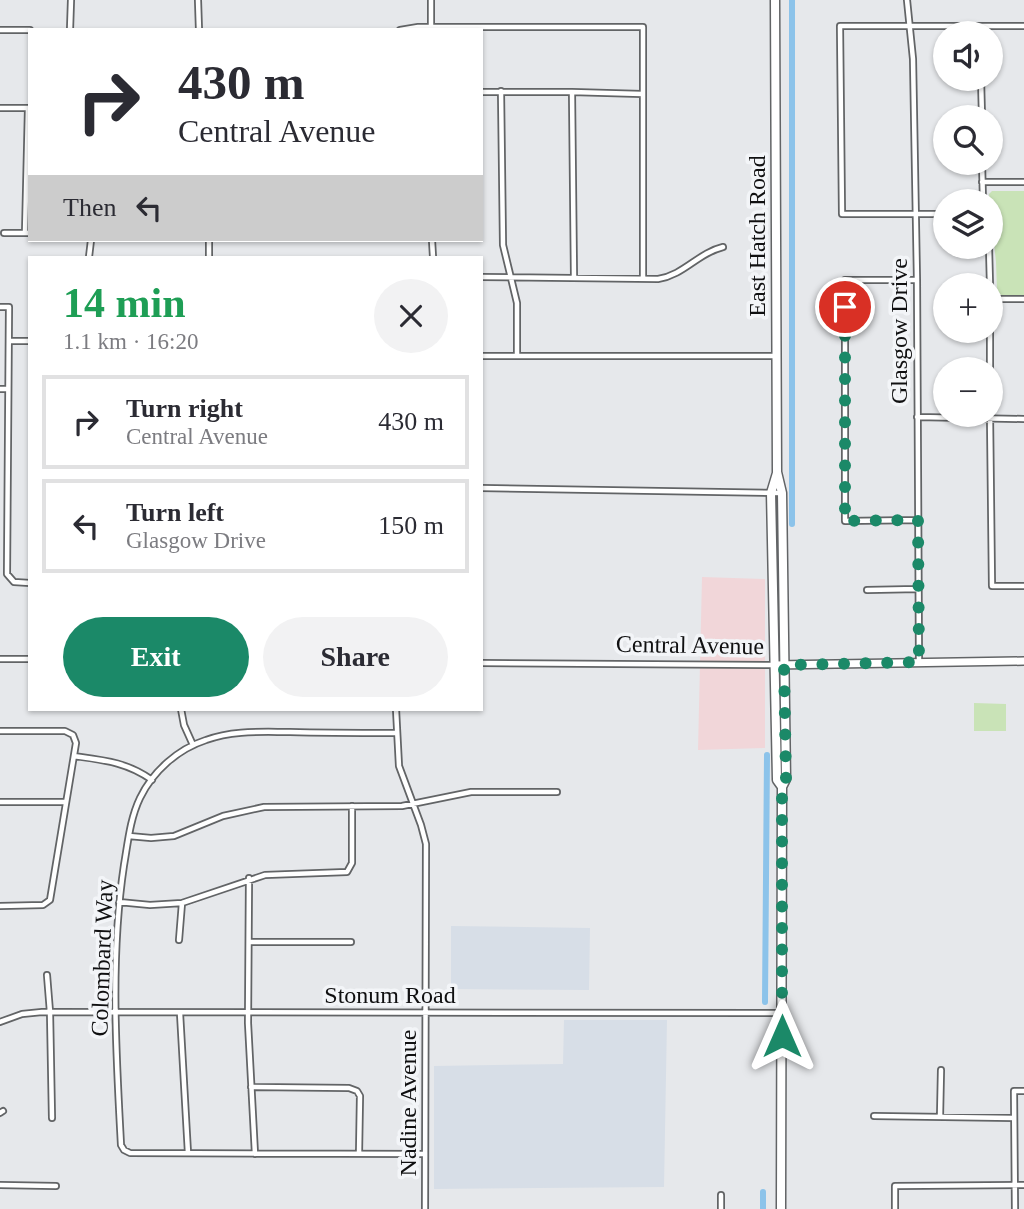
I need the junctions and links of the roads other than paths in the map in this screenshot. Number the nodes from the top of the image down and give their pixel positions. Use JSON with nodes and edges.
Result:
{"nodes":[{"id":1,"x":71,"y":0,"type":"edge"},
{"id":2,"x":198,"y":0,"type":"edge"},
{"id":3,"x":431,"y":0,"type":"edge"},
{"id":4,"x":775,"y":0,"type":"edge"},
{"id":5,"x":906,"y":0,"type":"edge"},
{"id":6,"x":910,"y":26,"type":"junction"},
{"id":7,"x":933,"y":26,"type":"edge"},
{"id":8,"x":1003,"y":26,"type":"edge"},
{"id":9,"x":1024,"y":26,"type":"edge"},
{"id":10,"x":70,"y":28,"type":"edge"},
{"id":11,"x":200,"y":28,"type":"edge"},
{"id":12,"x":431,"y":28,"type":"edge"},
{"id":13,"x":483,"y":29,"type":"edge"},
{"id":14,"x":0,"y":30,"type":"edge"},
{"id":15,"x":28,"y":30,"type":"edge"},
{"id":16,"x":501,"y":91,"type":"junction"},
{"id":17,"x":483,"y":92,"type":"edge"},
{"id":18,"x":572,"y":92,"type":"junction"},
{"id":19,"x":642,"y":94,"type":"junction"},
{"id":20,"x":0,"y":108,"type":"edge"},
{"id":21,"x":28,"y":108,"type":"edge"},
{"id":22,"x":28,"y":170,"type":"edge"},
{"id":23,"x":982,"y":175,"type":"edge"},
{"id":24,"x":982,"y":182,"type":"junction"},
{"id":25,"x":1024,"y":182,"type":"edge"},
{"id":26,"x":983,"y":189,"type":"edge"},
{"id":27,"x":915,"y":214,"type":"junction"},
{"id":28,"x":933,"y":214,"type":"edge"},
{"id":29,"x":4,"y":233,"type":"dead end"},
{"id":30,"x":27,"y":233,"type":"edge"},
{"id":31,"x":723,"y":247,"type":"dead end"},
{"id":32,"x":483,"y":277,"type":"edge"},
{"id":33,"x":574,"y":277,"type":"junction"},
{"id":34,"x":511,"y":278,"type":"junction"},
{"id":35,"x":643,"y":278,"type":"junction"},
{"id":36,"x":917,"y":280,"type":"junction"},
{"id":37,"x":1003,"y":299,"type":"edge"},
{"id":38,"x":1024,"y":299,"type":"edge"},
{"id":39,"x":0,"y":307,"type":"edge"},
{"id":40,"x":9,"y":341,"type":"junction"},
{"id":41,"x":28,"y":341,"type":"edge"},
{"id":42,"x":517,"y":355,"type":"junction"},
{"id":43,"x":483,"y":356,"type":"edge"},
{"id":44,"x":776,"y":356,"type":"junction"},
{"id":45,"x":0,"y":389,"type":"edge"},
{"id":46,"x":8,"y":389,"type":"junction"},
{"id":47,"x":917,"y":417,"type":"junction"},
{"id":48,"x":933,"y":417,"type":"edge"},
{"id":49,"x":1003,"y":418,"type":"edge"},
{"id":50,"x":1024,"y":419,"type":"edge"},
{"id":51,"x":990,"y":427,"type":"edge"},
{"id":52,"x":777,"y":472,"type":"junction"},
{"id":53,"x":483,"y":488,"type":"edge"},
{"id":54,"x":771,"y":493,"type":"junction"},
{"id":55,"x":782,"y":494,"type":"junction"},
{"id":56,"x":918,"y":520,"type":"junction"},
{"id":57,"x":28,"y":583,"type":"edge"},
{"id":58,"x":1024,"y":586,"type":"edge"},
{"id":59,"x":918,"y":589,"type":"junction"},
{"id":60,"x":867,"y":590,"type":"dead end"},
{"id":61,"x":0,"y":659,"type":"edge"},
{"id":62,"x":28,"y":659,"type":"edge"},
{"id":63,"x":1024,"y":661,"type":"edge"},
{"id":64,"x":919,"y":662,"type":"junction"},
{"id":65,"x":483,"y":663,"type":"edge"},
{"id":66,"x":780,"y":665,"type":"junction"},
{"id":67,"x":181,"y":711,"type":"edge"},
{"id":68,"x":396,"y":711,"type":"edge"},
{"id":69,"x":0,"y":732,"type":"edge"},
{"id":70,"x":396,"y":733,"type":"junction"},
{"id":71,"x":193,"y":745,"type":"junction"},
{"id":72,"x":74,"y":756,"type":"junction"},
{"id":73,"x":152,"y":780,"type":"junction"},
{"id":74,"x":557,"y":792,"type":"dead end"},
{"id":75,"x":0,"y":802,"type":"edge"},
{"id":76,"x":66,"y":802,"type":"junction"},
{"id":77,"x":413,"y":805,"type":"junction"},
{"id":78,"x":352,"y":806,"type":"junction"},
{"id":79,"x":129,"y":836,"type":"junction"},
{"id":80,"x":249,"y":878,"type":"junction"},
{"id":81,"x":118,"y":902,"type":"junction"},
{"id":82,"x":182,"y":903,"type":"junction"},
{"id":83,"x":0,"y":906,"type":"edge"},
{"id":84,"x":179,"y":940,"type":"dead end"},
{"id":85,"x":249,"y":942,"type":"junction"},
{"id":86,"x":351,"y":942,"type":"dead end"},
{"id":87,"x":47,"y":975,"type":"dead end"},
{"id":88,"x":50,"y":1012,"type":"junction"},
{"id":89,"x":115,"y":1012,"type":"junction"},
{"id":90,"x":249,"y":1012,"type":"junction"},
{"id":91,"x":426,"y":1012,"type":"junction"},
{"id":92,"x":180,"y":1013,"type":"junction"},
{"id":93,"x":782,"y":1013,"type":"junction"},
{"id":94,"x":0,"y":1022,"type":"edge"},
{"id":95,"x":941,"y":1070,"type":"dead end"},
{"id":96,"x":251,"y":1087,"type":"junction"},
{"id":97,"x":1024,"y":1091,"type":"edge"},
{"id":98,"x":874,"y":1116,"type":"dead end"},
{"id":99,"x":940,"y":1117,"type":"junction"},
{"id":100,"x":52,"y":1118,"type":"dead end"},
{"id":101,"x":1014,"y":1118,"type":"junction"},
{"id":102,"x":188,"y":1153,"type":"junction"},
{"id":103,"x":255,"y":1154,"type":"junction"},
{"id":104,"x":359,"y":1154,"type":"junction"},
{"id":105,"x":425,"y":1154,"type":"junction"},
{"id":106,"x":0,"y":1185,"type":"edge"},
{"id":107,"x":1016,"y":1185,"type":"junction"},
{"id":108,"x":1024,"y":1185,"type":"edge"},
{"id":109,"x":56,"y":1186,"type":"dead end"},
{"id":110,"x":721,"y":1195,"type":"dead end"},
{"id":111,"x":425,"y":1209,"type":"edge"},
{"id":112,"x":721,"y":1209,"type":"edge"},
{"id":113,"x":781,"y":1209,"type":"edge"},
{"id":114,"x":895,"y":1209,"type":"edge"},
{"id":115,"x":1016,"y":1209,"type":"edge"}],
"edges":[{"from":1,"to":10,"type":"street"},
{"from":2,"to":11,"type":"street"},
{"from":3,"to":12,"type":"street"},
{"from":4,"to":44,"type":"main road","name":"East Hatch Road"},
{"from":5,"to":6,"type":"street","name":"Glasgow Drive"},
{"from":6,"to":7,"type":"street"},
{"from":6,"to":27,"type":"street","name":"Glasgow Drive"},
{"from":6,"to":27,"type":"street"},
{"from":8,"to":9,"type":"street"},
{"from":13,"to":19,"type":"street"},
{"from":14,"to":15,"type":"street"},
{"from":16,"to":17,"type":"street"},
{"from":16,"to":18,"type":"street"},
{"from":16,"to":34,"type":"street"},
{"from":18,"to":19,"type":"street"},
{"from":18,"to":33,"type":"street"},
{"from":19,"to":35,"type":"street"},
{"from":20,"to":21,"type":"street"},
{"from":22,"to":30,"type":"street"},
{"from":23,"to":24,"type":"street"},
{"from":24,"to":25,"type":"street"},
{"from":24,"to":26,"type":"street"},
{"from":27,"to":28,"type":"street"},
{"from":27,"to":36,"type":"street","name":"Glasgow Drive"},
{"from":29,"to":30,"type":"street"},
{"from":31,"to":35,"type":"street"},
{"from":32,"to":34,"type":"street"},
{"from":33,"to":34,"type":"street"},
{"from":33,"to":35,"type":"street"},
{"from":34,"to":42,"type":"street"},
{"from":36,"to":47,"type":"street","name":"Glasgow Drive"},
{"from":36,"to":56,"type":"street"},
{"from":37,"to":38,"type":"street"},
{"from":39,"to":40,"type":"street"},
{"from":40,"to":41,"type":"street"},
{"from":40,"to":46,"type":"street"},
{"from":42,"to":43,"type":"street"},
{"from":42,"to":44,"type":"street"},
{"from":44,"to":52,"type":"main road","name":"East Hatch Road"},
{"from":45,"to":46,"type":"street"},
{"from":46,"to":57,"type":"street"},
{"from":47,"to":48,"type":"street"},
{"from":47,"to":56,"type":"street","name":"Glasgow Drive"},
{"from":49,"to":50,"type":"street"},
{"from":51,"to":58,"type":"street"},
{"from":52,"to":54,"type":"main road","name":"East Hatch Road"},
{"from":52,"to":55,"type":"main road","name":"East Hatch Road"},
{"from":53,"to":54,"type":"street"},
{"from":54,"to":55,"type":"street"},
{"from":54,"to":66,"type":"main road","name":"East Hatch Road"},
{"from":55,"to":66,"type":"main road","name":"East Hatch Road"},
{"from":56,"to":59,"type":"street","name":"Glasgow Drive"},
{"from":59,"to":60,"type":"street"},
{"from":59,"to":64,"type":"street","name":"Glasgow Drive"},
{"from":61,"to":62,"type":"street"},
{"from":63,"to":64,"type":"street","name":"Central Avenue"},
{"from":64,"to":66,"type":"street","name":"Central Avenue"},
{"from":65,"to":66,"type":"street","name":"Central Avenue"},
{"from":66,"to":93,"type":"main road","name":"East Hatch Road"},
{"from":67,"to":71,"type":"street"},
{"from":68,"to":70,"type":"street","name":"Nadine Avenue"},
{"from":69,"to":72,"type":"street"},
{"from":70,"to":71,"type":"street","name":"Colombard Way"},
{"from":70,"to":77,"type":"street","name":"Nadine Avenue"},
{"from":71,"to":73,"type":"street","name":"Colombard Way"},
{"from":72,"to":73,"type":"street"},
{"from":72,"to":76,"type":"street"},
{"from":73,"to":79,"type":"street","name":"Colombard Way"},
{"from":74,"to":77,"type":"street"},
{"from":75,"to":76,"type":"street"},
{"from":76,"to":83,"type":"street"},
{"from":77,"to":78,"type":"street"},
{"from":77,"to":91,"type":"street","name":"Nadine Avenue"},
{"from":78,"to":79,"type":"street"},
{"from":78,"to":80,"type":"street"},
{"from":79,"to":81,"type":"street","name":"Colombard Way"},
{"from":80,"to":82,"type":"street"},
{"from":80,"to":85,"type":"street"},
{"from":81,"to":82,"type":"street"},
{"from":81,"to":89,"type":"street","name":"Colombard Way"},
{"from":82,"to":84,"type":"street"},
{"from":85,"to":86,"type":"street"},
{"from":85,"to":90,"type":"street"},
{"from":87,"to":88,"type":"street"},
{"from":88,"to":89,"type":"street","name":"Stonum Road"},
{"from":88,"to":94,"type":"street","name":"Stonum Road"},
{"from":88,"to":100,"type":"street"},
{"from":89,"to":92,"type":"street","name":"Stonum Road"},
{"from":89,"to":102,"type":"street","name":"Colombard Way"},
{"from":90,"to":91,"type":"street","name":"Stonum Road"},
{"from":90,"to":92,"type":"street","name":"Stonum Road"},
{"from":90,"to":96,"type":"street"},
{"from":91,"to":93,"type":"street","name":"Stonum Road"},
{"from":91,"to":105,"type":"street","name":"Nadine Avenue"},
{"from":92,"to":102,"type":"street"},
{"from":93,"to":113,"type":"main road","name":"East Hatch Road"},
{"from":95,"to":99,"type":"street"},
{"from":96,"to":103,"type":"street"},
{"from":96,"to":104,"type":"street"},
{"from":97,"to":101,"type":"street"},
{"from":98,"to":99,"type":"street"},
{"from":99,"to":101,"type":"street"},
{"from":101,"to":107,"type":"street"},
{"from":102,"to":103,"type":"street"},
{"from":103,"to":104,"type":"street"},
{"from":104,"to":105,"type":"street"},
{"from":105,"to":111,"type":"street","name":"Nadine Avenue"},
{"from":106,"to":109,"type":"street"},
{"from":107,"to":108,"type":"street"},
{"from":107,"to":114,"type":"street"},
{"from":107,"to":115,"type":"street"},
{"from":110,"to":112,"type":"street"}]}
